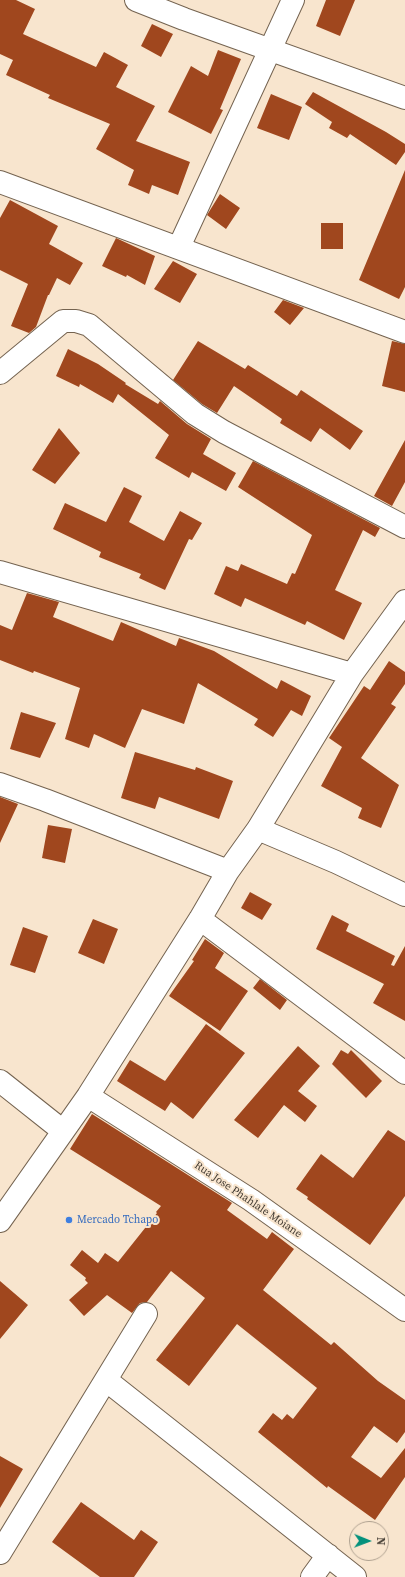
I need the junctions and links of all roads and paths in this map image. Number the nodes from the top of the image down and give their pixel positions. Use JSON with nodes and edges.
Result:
{"nodes":[{"id":1,"x":136,"y":0,"type":"edge"},
{"id":2,"x":293,"y":0,"type":"edge"},
{"id":3,"x":269,"y":49,"type":"junction"},
{"id":4,"x":405,"y":98,"type":"edge"},
{"id":5,"x":0,"y":182,"type":"edge"},
{"id":6,"x":179,"y":247,"type":"junction"},
{"id":7,"x":405,"y":332,"type":"edge"},
{"id":8,"x":0,"y":373,"type":"edge"},
{"id":9,"x":405,"y":527,"type":"edge"},
{"id":10,"x":0,"y":572,"type":"edge"},
{"id":11,"x":405,"y":600,"type":"edge"},
{"id":12,"x":352,"y":674,"type":"junction"},
{"id":13,"x":0,"y":784,"type":"edge"},
{"id":14,"x":258,"y":829,"type":"junction"},
{"id":15,"x":228,"y":871,"type":"junction"},
{"id":16,"x":405,"y":895,"type":"edge"},
{"id":17,"x":200,"y":919,"type":"junction"},
{"id":18,"x":405,"y":1073,"type":"edge"},
{"id":19,"x":0,"y":1081,"type":"edge"},
{"id":20,"x":88,"y":1096,"type":"junction"},
{"id":21,"x":63,"y":1131,"type":"junction"},
{"id":22,"x":0,"y":1221,"type":"edge"},
{"id":23,"x":405,"y":1310,"type":"edge"},
{"id":24,"x":146,"y":1314,"type":"dead end"},
{"id":25,"x":106,"y":1380,"type":"junction"},
{"id":26,"x":0,"y":1553,"type":"edge"},
{"id":27,"x":328,"y":1555,"type":"junction"},
{"id":28,"x":312,"y":1577,"type":"edge"},
{"id":29,"x":355,"y":1577,"type":"edge"}],
"edges":[{"from":1,"to":3,"type":"street"},
{"from":2,"to":3,"type":"street"},
{"from":3,"to":4,"type":"street"},
{"from":3,"to":6,"type":"street"},
{"from":5,"to":6,"type":"street"},
{"from":6,"to":7,"type":"street"},
{"from":8,"to":9,"type":"street"},
{"from":10,"to":12,"type":"street"},
{"from":11,"to":12,"type":"street"},
{"from":12,"to":14,"type":"street"},
{"from":13,"to":15,"type":"street"},
{"from":14,"to":15,"type":"street"},
{"from":14,"to":16,"type":"street"},
{"from":15,"to":17,"type":"street"},
{"from":17,"to":18,"type":"street"},
{"from":17,"to":20,"type":"street"},
{"from":19,"to":21,"type":"street"},
{"from":20,"to":21,"type":"street"},
{"from":20,"to":23,"type":"street","name":"Rua Jose Phahlale Moiane"},
{"from":21,"to":22,"type":"street"},
{"from":24,"to":25,"type":"street"},
{"from":25,"to":26,"type":"street"},
{"from":25,"to":27,"type":"street"},
{"from":27,"to":28,"type":"street"},
{"from":27,"to":29,"type":"street"}]}
